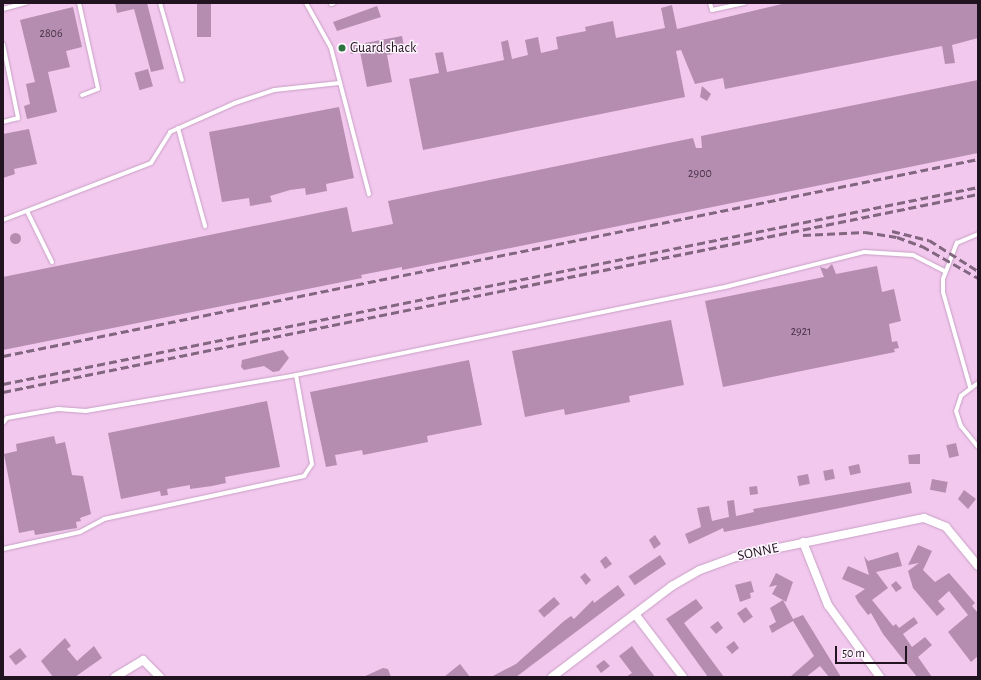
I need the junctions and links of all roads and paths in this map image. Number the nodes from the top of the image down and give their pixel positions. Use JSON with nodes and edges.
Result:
{"nodes":[{"id":1,"x":26,"y":3,"type":"edge"},
{"id":2,"x":79,"y":3,"type":"edge"},
{"id":3,"x":160,"y":3,"type":"edge"},
{"id":4,"x":306,"y":3,"type":"edge"},
{"id":5,"x":710,"y":3,"type":"edge"},
{"id":6,"x":744,"y":3,"type":"edge"},
{"id":7,"x":3,"y":8,"type":"edge"},
{"id":8,"x":3,"y":44,"type":"edge"},
{"id":9,"x":182,"y":80,"type":"dead end"},
{"id":10,"x":340,"y":83,"type":"junction"},
{"id":11,"x":82,"y":95,"type":"dead end"},
{"id":12,"x":3,"y":122,"type":"edge"},
{"id":13,"x":178,"y":128,"type":"junction"},
{"id":14,"x":369,"y":194,"type":"dead end"},
{"id":15,"x":27,"y":211,"type":"junction"},
{"id":16,"x":3,"y":220,"type":"edge"},
{"id":17,"x":205,"y":226,"type":"dead end"},
{"id":18,"x":978,"y":234,"type":"edge"},
{"id":19,"x":52,"y":262,"type":"dead end"},
{"id":20,"x":945,"y":272,"type":"junction"},
{"id":21,"x":296,"y":375,"type":"junction"},
{"id":22,"x":978,"y":383,"type":"edge"},
{"id":23,"x":970,"y":387,"type":"junction"},
{"id":24,"x":3,"y":423,"type":"edge"},
{"id":25,"x":978,"y":447,"type":"edge"},
{"id":26,"x":803,"y":542,"type":"junction"},
{"id":27,"x":3,"y":548,"type":"edge"},
{"id":28,"x":978,"y":566,"type":"edge"},
{"id":29,"x":635,"y":614,"type":"junction"},
{"id":30,"x":115,"y":677,"type":"edge"},
{"id":31,"x":160,"y":677,"type":"edge"},
{"id":32,"x":552,"y":677,"type":"edge"},
{"id":33,"x":683,"y":677,"type":"edge"},
{"id":34,"x":880,"y":677,"type":"edge"}],
"edges":[{"from":1,"to":7,"type":"lane"},
{"from":2,"to":11,"type":"lane"},
{"from":3,"to":9,"type":"lane"},
{"from":4,"to":10,"type":"lane"},
{"from":5,"to":6,"type":"lane"},
{"from":8,"to":12,"type":"lane"},
{"from":10,"to":13,"type":"lane"},
{"from":10,"to":14,"type":"lane"},
{"from":13,"to":15,"type":"lane"},
{"from":13,"to":17,"type":"lane"},
{"from":15,"to":16,"type":"lane"},
{"from":15,"to":19,"type":"lane"},
{"from":18,"to":20,"type":"lane"},
{"from":20,"to":21,"type":"lane"},
{"from":20,"to":23,"type":"lane"},
{"from":21,"to":24,"type":"lane"},
{"from":21,"to":27,"type":"lane"},
{"from":22,"to":23,"type":"lane"},
{"from":23,"to":25,"type":"lane"},
{"from":26,"to":28,"type":"street","name":"SONNE"},
{"from":26,"to":29,"type":"street","name":"SONNE"},
{"from":26,"to":34,"type":"street"},
{"from":29,"to":32,"type":"street","name":"SONNE"},
{"from":29,"to":33,"type":"street"},
{"from":30,"to":31,"type":"street"}]}
